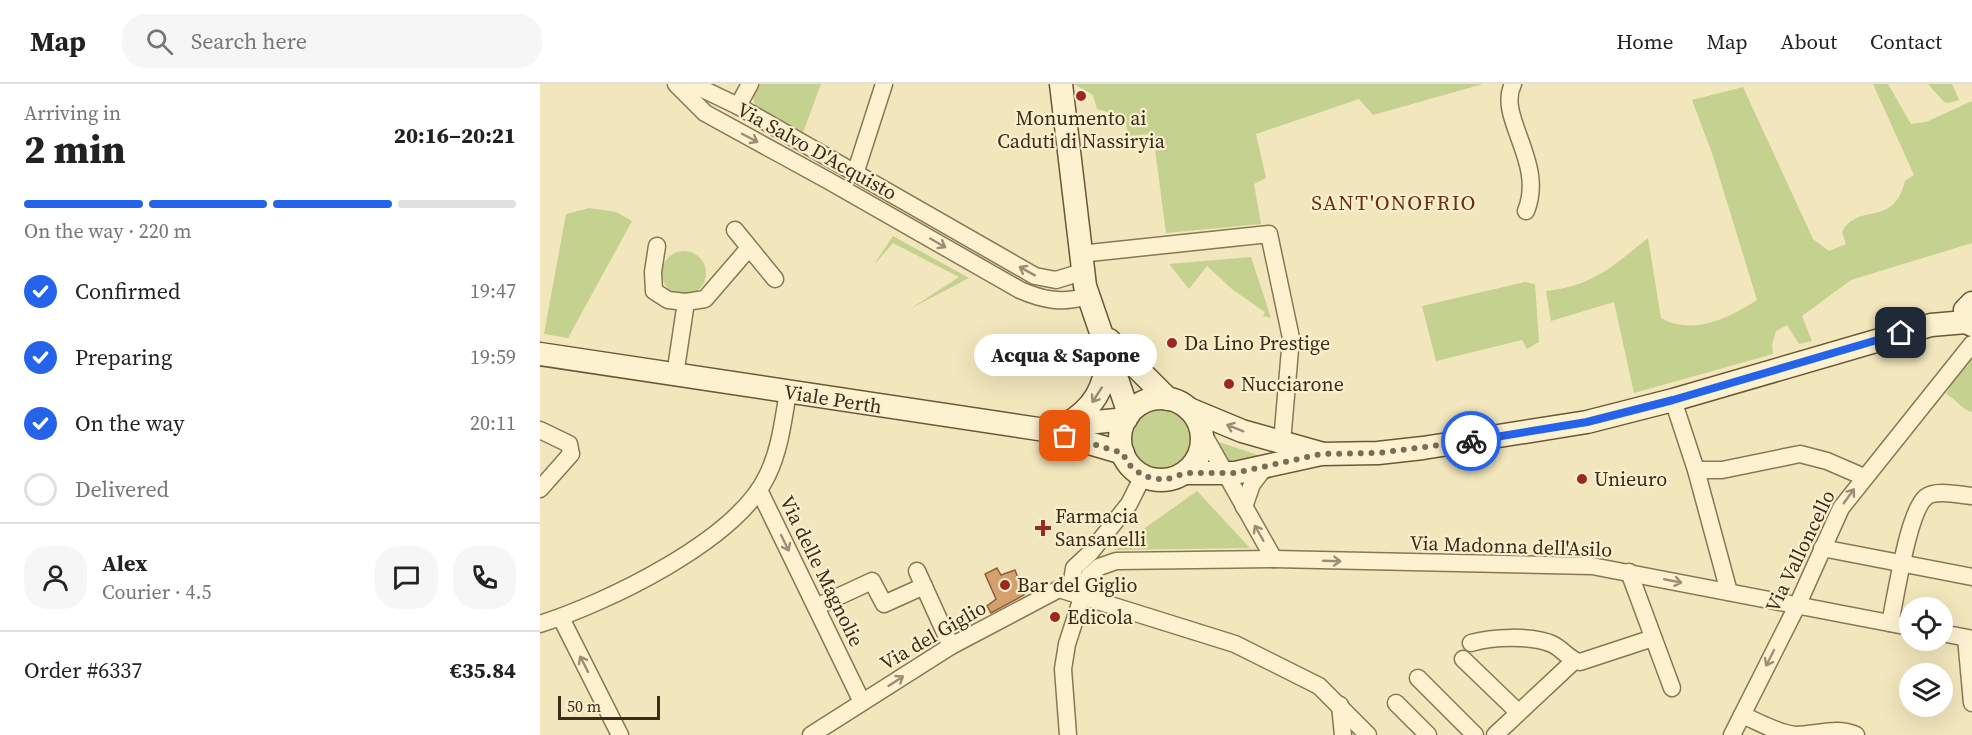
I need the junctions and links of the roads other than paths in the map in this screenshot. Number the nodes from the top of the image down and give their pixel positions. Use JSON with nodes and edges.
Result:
{"nodes":[{"id":1,"x":676,"y":84,"type":"edge"},
{"id":2,"x":692,"y":84,"type":"edge"},
{"id":3,"x":750,"y":84,"type":"edge"},
{"id":4,"x":884,"y":84,"type":"edge"},
{"id":5,"x":1061,"y":84,"type":"edge"},
{"id":6,"x":1513,"y":84,"type":"edge"},
{"id":7,"x":704,"y":100,"type":"junction"},
{"id":8,"x":738,"y":106,"type":"junction"},
{"id":9,"x":855,"y":174,"type":"junction"},
{"id":10,"x":912,"y":206,"type":"junction"},
{"id":11,"x":1526,"y":211,"type":"dead end"},
{"id":12,"x":902,"y":222,"type":"junction"},
{"id":13,"x":735,"y":230,"type":"dead end"},
{"id":14,"x":657,"y":246,"type":"dead end"},
{"id":15,"x":749,"y":248,"type":"junction"},
{"id":16,"x":1081,"y":263,"type":"junction"},
{"id":17,"x":775,"y":279,"type":"dead end"},
{"id":18,"x":1088,"y":296,"type":"junction"},
{"id":19,"x":686,"y":302,"type":"junction"},
{"id":20,"x":1970,"y":314,"type":"edge"},
{"id":21,"x":1102,"y":332,"type":"junction"},
{"id":22,"x":1972,"y":344,"type":"edge"},
{"id":23,"x":540,"y":354,"type":"edge"},
{"id":24,"x":1109,"y":354,"type":"junction"},
{"id":25,"x":675,"y":375,"type":"junction"},
{"id":26,"x":788,"y":392,"type":"junction"},
{"id":27,"x":1168,"y":399,"type":"junction"},
{"id":28,"x":1673,"y":400,"type":"junction"},
{"id":29,"x":1189,"y":409,"type":"junction"},
{"id":30,"x":1127,"y":416,"type":"junction"},
{"id":31,"x":1055,"y":428,"type":"junction"},
{"id":32,"x":1201,"y":429,"type":"junction"},
{"id":33,"x":540,"y":430,"type":"edge"},
{"id":34,"x":1282,"y":442,"type":"junction"},
{"id":35,"x":1123,"y":453,"type":"junction"},
{"id":36,"x":1321,"y":454,"type":"junction"},
{"id":37,"x":1266,"y":466,"type":"junction"},
{"id":38,"x":1696,"y":470,"type":"junction"},
{"id":39,"x":1185,"y":473,"type":"junction"},
{"id":40,"x":1225,"y":474,"type":"junction"},
{"id":41,"x":1143,"y":476,"type":"junction"},
{"id":42,"x":1864,"y":477,"type":"junction"},
{"id":43,"x":540,"y":489,"type":"edge"},
{"id":44,"x":759,"y":490,"type":"junction"},
{"id":45,"x":1972,"y":496,"type":"edge"},
{"id":46,"x":1244,"y":507,"type":"junction"},
{"id":47,"x":1122,"y":513,"type":"junction"},
{"id":48,"x":1822,"y":548,"type":"junction"},
{"id":49,"x":1274,"y":559,"type":"junction"},
{"id":50,"x":1116,"y":561,"type":"junction"},
{"id":51,"x":1902,"y":564,"type":"junction"},
{"id":52,"x":1629,"y":572,"type":"junction"},
{"id":53,"x":1972,"y":577,"type":"edge"},
{"id":54,"x":1084,"y":590,"type":"junction"},
{"id":55,"x":1729,"y":592,"type":"junction"},
{"id":56,"x":1797,"y":606,"type":"junction"},
{"id":57,"x":816,"y":607,"type":"junction"},
{"id":58,"x":561,"y":618,"type":"junction"},
{"id":59,"x":1890,"y":623,"type":"junction"},
{"id":60,"x":540,"y":624,"type":"edge"},
{"id":61,"x":1899,"y":625,"type":"edge"},
{"id":62,"x":1953,"y":635,"type":"edge"},
{"id":63,"x":1653,"y":638,"type":"junction"},
{"id":64,"x":1969,"y":638,"type":"edge"},
{"id":65,"x":1471,"y":642,"type":"dead end"},
{"id":66,"x":951,"y":646,"type":"junction"},
{"id":67,"x":1463,"y":659,"type":"dead end"},
{"id":68,"x":1574,"y":661,"type":"junction"},
{"id":69,"x":1418,"y":678,"type":"dead end"},
{"id":70,"x":1672,"y":688,"type":"dead end"},
{"id":71,"x":1972,"y":700,"type":"edge"},
{"id":72,"x":862,"y":702,"type":"junction"},
{"id":73,"x":1396,"y":703,"type":"dead end"},
{"id":74,"x":1340,"y":705,"type":"junction"},
{"id":75,"x":1518,"y":712,"type":"junction"},
{"id":76,"x":1737,"y":725,"type":"edge"},
{"id":77,"x":1779,"y":733,"type":"edge"},
{"id":78,"x":620,"y":735,"type":"edge"},
{"id":79,"x":811,"y":735,"type":"edge"},
{"id":80,"x":1068,"y":735,"type":"edge"},
{"id":81,"x":1343,"y":735,"type":"edge"},
{"id":82,"x":1368,"y":735,"type":"edge"},
{"id":83,"x":1428,"y":735,"type":"edge"},
{"id":84,"x":1475,"y":735,"type":"edge"},
{"id":85,"x":1495,"y":735,"type":"edge"},
{"id":86,"x":1717,"y":735,"type":"edge"},
{"id":87,"x":1856,"y":735,"type":"edge"}],
"edges":[{"from":1,"to":7,"type":"street"},
{"from":2,"to":7,"type":"street"},
{"from":3,"to":8,"type":"street"},
{"from":4,"to":9,"type":"street"},
{"from":5,"to":16,"type":"main road"},
{"from":6,"to":11,"type":"street"},
{"from":7,"to":8,"type":"street","name":"Via Salvo D'Acquisto"},
{"from":7,"to":12,"type":"street","name":"Via Salvo D'Acquisto","one_way":true},
{"from":8,"to":9,"type":"street","name":"Via Salvo D'Acquisto"},
{"from":9,"to":10,"type":"street","name":"Via Salvo D'Acquisto"},
{"from":10,"to":12,"type":"street"},
{"from":16,"to":10,"type":"street","name":"Via Salvo D'Acquisto","one_way":true},
{"from":12,"to":18,"type":"street","name":"Via Salvo D'Acquisto","one_way":true},
{"from":13,"to":15,"type":"street"},
{"from":14,"to":19,"type":"street"},
{"from":15,"to":17,"type":"street"},
{"from":15,"to":19,"type":"street"},
{"from":16,"to":18,"type":"main road"},
{"from":16,"to":34,"type":"street","name":"Via Salvo D'Acquisto"},
{"from":18,"to":21,"type":"main road"},
{"from":19,"to":25,"type":"street"},
{"from":20,"to":28,"type":"main road"},
{"from":21,"to":24,"type":"main road"},
{"from":21,"to":27,"type":"main road"},
{"from":22,"to":42,"type":"street","name":"Via Valloncello"},
{"from":23,"to":25,"type":"main road","name":"Viale Perth"},
{"from":24,"to":30,"type":"main road"},
{"from":24,"to":31,"type":"main road","one_way":true},
{"from":25,"to":26,"type":"main road","name":"Viale Perth"},
{"from":26,"to":31,"type":"main road","name":"Viale Perth"},
{"from":26,"to":44,"type":"street"},
{"from":27,"to":29,"type":"main road"},
{"from":27,"to":30,"type":"main road"},
{"from":28,"to":36,"type":"main road"},
{"from":28,"to":38,"type":"street"},
{"from":29,"to":32,"type":"main road"},
{"from":34,"to":29,"type":"main road","one_way":true},
{"from":30,"to":31,"type":"main road","name":"Viale Perth"},
{"from":30,"to":35,"type":"main road"},
{"from":31,"to":35,"type":"main road","name":"Viale Perth"},
{"from":32,"to":39,"type":"main road"},
{"from":32,"to":40,"type":"street"},
{"from":33,"to":43,"type":"street"},
{"from":34,"to":36,"type":"main road"},
{"from":35,"to":41,"type":"main road"},
{"from":36,"to":37,"type":"main road"},
{"from":37,"to":40,"type":"main road"},
{"from":37,"to":46,"type":"street"},
{"from":38,"to":42,"type":"street"},
{"from":38,"to":55,"type":"street"},
{"from":39,"to":40,"type":"main road"},
{"from":39,"to":41,"type":"main road"},
{"from":40,"to":46,"type":"street"},
{"from":41,"to":47,"type":"street"},
{"from":48,"to":42,"type":"street","name":"Via Valloncello","one_way":true},
{"from":44,"to":57,"type":"street","name":"Via delle Magnolie","one_way":true},
{"from":44,"to":58,"type":"street"},
{"from":45,"to":51,"type":"street"},
{"from":49,"to":46,"type":"street","one_way":true},
{"from":47,"to":50,"type":"street"},
{"from":47,"to":54,"type":"street"},
{"from":48,"to":51,"type":"street"},
{"from":48,"to":56,"type":"street","name":"Via Valloncello"},
{"from":49,"to":50,"type":"street"},
{"from":49,"to":52,"type":"street","name":"Via Madonna dell'Asilo","one_way":true},
{"from":50,"to":54,"type":"street"},
{"from":51,"to":53,"type":"street"},
{"from":51,"to":59,"type":"street"},
{"from":52,"to":55,"type":"street","name":"Via Madonna dell'Asilo","one_way":true},
{"from":52,"to":63,"type":"street"},
{"from":54,"to":66,"type":"street","name":"Via del Giglio"},
{"from":54,"to":74,"type":"street","name":"Via del Giglio"},
{"from":54,"to":80,"type":"street"},
{"from":55,"to":56,"type":"street","name":"Via Madonna dell'Asilo"},
{"from":56,"to":59,"type":"street","name":"Via Madonna dell'Asilo"},
{"from":56,"to":76,"type":"street","name":"Via Valloncello","one_way":true},
{"from":57,"to":66,"type":"street"},
{"from":57,"to":72,"type":"street","name":"Via delle Magnolie"},
{"from":58,"to":60,"type":"street"},
{"from":78,"to":58,"type":"street","one_way":true},
{"from":59,"to":61,"type":"street","name":"Via Madonna dell'Asilo"},
{"from":62,"to":64,"type":"street"},
{"from":63,"to":68,"type":"street"},
{"from":63,"to":70,"type":"street"},
{"from":64,"to":71,"type":"street"},
{"from":65,"to":68,"type":"street"},
{"from":72,"to":66,"type":"street","name":"Via del Giglio","one_way":true},
{"from":67,"to":75,"type":"street"},
{"from":68,"to":75,"type":"street"},
{"from":69,"to":84,"type":"street"},
{"from":72,"to":79,"type":"street","name":"Via del Giglio"},
{"from":73,"to":83,"type":"street"},
{"from":74,"to":81,"type":"street"},
{"from":74,"to":82,"type":"street","name":"Via del Giglio"},
{"from":75,"to":85,"type":"street"},
{"from":76,"to":77,"type":"street"},
{"from":76,"to":86,"type":"street"},
{"from":77,"to":87,"type":"street"}]}
